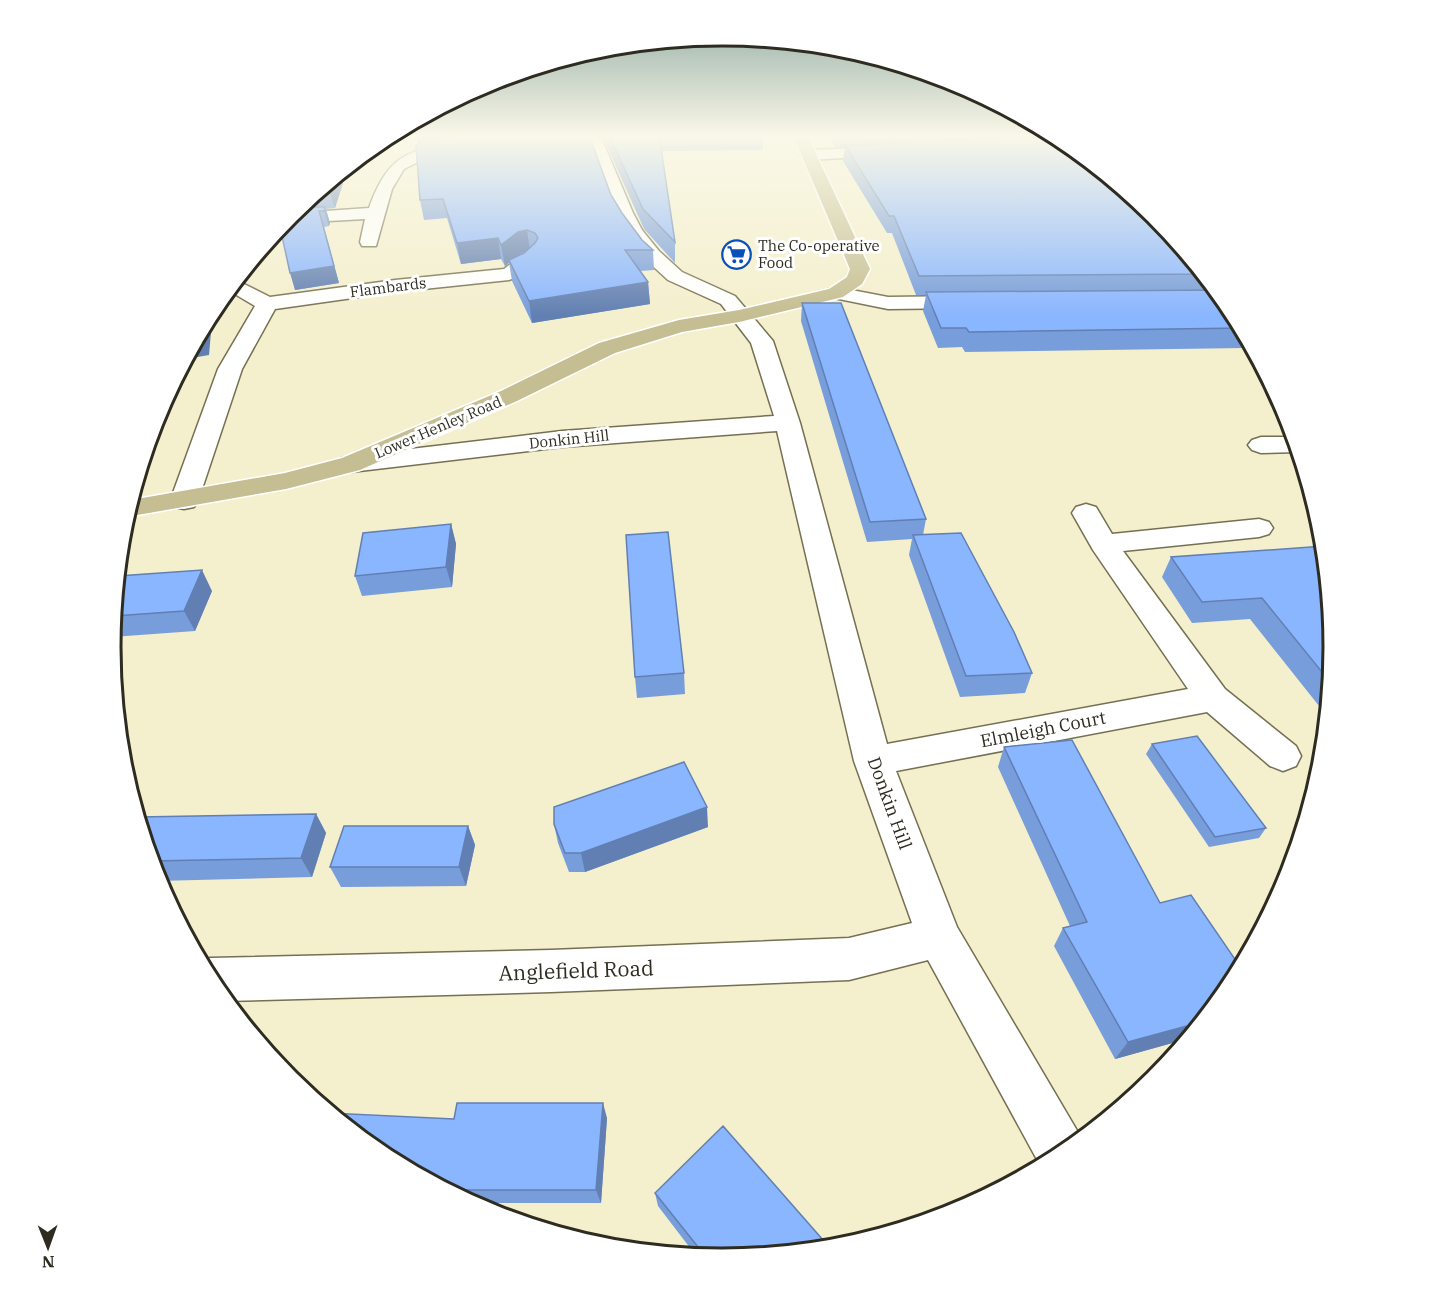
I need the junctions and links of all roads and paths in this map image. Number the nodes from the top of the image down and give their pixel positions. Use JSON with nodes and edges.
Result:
{"nodes":[{"id":1,"x":381,"y":195,"type":"edge"},
{"id":2,"x":617,"y":195,"type":"edge"},
{"id":3,"x":827,"y":195,"type":"edge"},
{"id":4,"x":375,"y":213,"type":"junction"},
{"id":5,"x":306,"y":215,"type":"edge"},
{"id":6,"x":369,"y":242,"type":"dead end"},
{"id":7,"x":533,"y":267,"type":"edge"},
{"id":8,"x":240,"y":289,"type":"edge"},
{"id":9,"x":836,"y":293,"type":"junction"},
{"id":10,"x":983,"y":302,"type":"edge"},
{"id":11,"x":267,"y":304,"type":"junction"},
{"id":12,"x":739,"y":316,"type":"junction"},
{"id":13,"x":788,"y":423,"type":"junction"},
{"id":14,"x":1262,"y":445,"type":"dead end"},
{"id":15,"x":1288,"y":445,"type":"edge"},
{"id":16,"x":351,"y":464,"type":"junction"},
{"id":17,"x":184,"y":501,"type":"junction"},
{"id":18,"x":138,"y":508,"type":"edge"},
{"id":19,"x":1086,"y":513,"type":"dead end"},
{"id":20,"x":1259,"y":528,"type":"dead end"},
{"id":21,"x":1103,"y":544,"type":"junction"},
{"id":22,"x":1212,"y":698,"type":"junction"},
{"id":23,"x":1283,"y":756,"type":"dead end"},
{"id":24,"x":873,"y":761,"type":"junction"},
{"id":25,"x":939,"y":937,"type":"junction"},
{"id":26,"x":221,"y":980,"type":"edge"},
{"id":27,"x":1058,"y":1146,"type":"edge"}],
"edges":[{"from":1,"to":4,"type":"street"},
{"from":2,"to":12,"type":"street","name":"Donkin Hill"},
{"from":3,"to":9,"type":"main road"},
{"from":4,"to":5,"type":"street"},
{"from":4,"to":6,"type":"street"},
{"from":7,"to":11,"type":"street","name":"Flambards"},
{"from":8,"to":11,"type":"street"},
{"from":9,"to":10,"type":"street"},
{"from":9,"to":12,"type":"main road"},
{"from":11,"to":17,"type":"street"},
{"from":12,"to":13,"type":"street","name":"Donkin Hill"},
{"from":12,"to":16,"type":"main road","name":"Lower Henley Road"},
{"from":13,"to":16,"type":"street","name":"Donkin Hill"},
{"from":13,"to":24,"type":"street","name":"Donkin Hill"},
{"from":14,"to":15,"type":"street"},
{"from":16,"to":17,"type":"main road","name":"Lower Henley Road"},
{"from":17,"to":18,"type":"main road","name":"Lower Henley Road"},
{"from":19,"to":21,"type":"street"},
{"from":20,"to":21,"type":"street"},
{"from":21,"to":22,"type":"street"},
{"from":22,"to":23,"type":"street"},
{"from":22,"to":24,"type":"street","name":"Elmleigh Court"},
{"from":24,"to":25,"type":"street","name":"Donkin Hill"},
{"from":25,"to":26,"type":"street","name":"Anglefield Road"},
{"from":25,"to":27,"type":"street","name":"Donkin Hill"}]}
